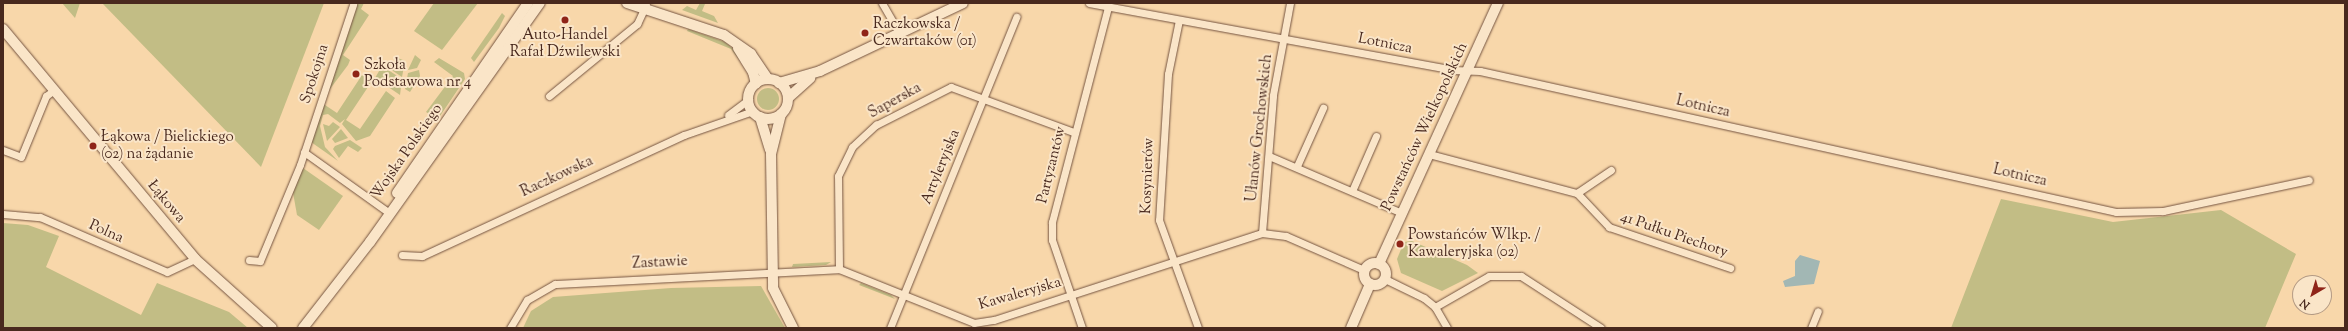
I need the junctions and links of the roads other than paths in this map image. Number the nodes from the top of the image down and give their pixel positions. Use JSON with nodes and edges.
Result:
{"nodes":[{"id":1,"x":528,"y":3,"type":"edge"},
{"id":2,"x":540,"y":3,"type":"edge"},
{"id":3,"x":627,"y":3,"type":"edge"},
{"id":4,"x":882,"y":3,"type":"edge"},
{"id":5,"x":963,"y":3,"type":"edge"},
{"id":6,"x":1089,"y":3,"type":"edge"},
{"id":7,"x":1290,"y":3,"type":"edge"},
{"id":8,"x":1498,"y":3,"type":"edge"},
{"id":9,"x":353,"y":5,"type":"dead end"},
{"id":10,"x":644,"y":6,"type":"edge"},
{"id":11,"x":1108,"y":7,"type":"junction"},
{"id":12,"x":1016,"y":17,"type":"dead end"},
{"id":13,"x":1179,"y":20,"type":"junction"},
{"id":14,"x":3,"y":29,"type":"edge"},
{"id":15,"x":899,"y":33,"type":"junction"},
{"id":16,"x":1283,"y":38,"type":"junction"},
{"id":17,"x":730,"y":39,"type":"junction"},
{"id":18,"x":1468,"y":69,"type":"junction"},
{"id":19,"x":820,"y":71,"type":"junction"},
{"id":20,"x":768,"y":80,"type":"junction"},
{"id":21,"x":779,"y":83,"type":"junction"},
{"id":22,"x":756,"y":84,"type":"junction"},
{"id":23,"x":54,"y":90,"type":"junction"},
{"id":24,"x":549,"y":96,"type":"dead end"},
{"id":25,"x":983,"y":96,"type":"junction"},
{"id":26,"x":788,"y":98,"type":"junction"},
{"id":27,"x":748,"y":99,"type":"junction"},
{"id":28,"x":1323,"y":108,"type":"dead end"},
{"id":29,"x":756,"y":114,"type":"junction"},
{"id":30,"x":781,"y":114,"type":"junction"},
{"id":31,"x":723,"y":119,"type":"junction"},
{"id":32,"x":1074,"y":132,"type":"junction"},
{"id":33,"x":1376,"y":136,"type":"dead end"},
{"id":34,"x":3,"y":150,"type":"edge"},
{"id":35,"x":304,"y":152,"type":"junction"},
{"id":36,"x":771,"y":154,"type":"junction"},
{"id":37,"x":1429,"y":154,"type":"junction"},
{"id":38,"x":1269,"y":156,"type":"junction"},
{"id":39,"x":1297,"y":166,"type":"junction"},
{"id":40,"x":1611,"y":170,"type":"dead end"},
{"id":41,"x":2309,"y":180,"type":"dead end"},
{"id":42,"x":1352,"y":192,"type":"junction"},
{"id":43,"x":1577,"y":193,"type":"junction"},
{"id":44,"x":385,"y":210,"type":"junction"},
{"id":45,"x":1402,"y":213,"type":"junction"},
{"id":46,"x":3,"y":214,"type":"edge"},
{"id":47,"x":1262,"y":233,"type":"junction"},
{"id":48,"x":402,"y":256,"type":"dead end"},
{"id":49,"x":195,"y":259,"type":"junction"},
{"id":50,"x":249,"y":260,"type":"dead end"},
{"id":51,"x":1171,"y":260,"type":"junction"},
{"id":52,"x":1379,"y":264,"type":"junction"},
{"id":53,"x":1730,"y":268,"type":"dead end"},
{"id":54,"x":839,"y":269,"type":"junction"},
{"id":55,"x":1364,"y":270,"type":"junction"},
{"id":56,"x":773,"y":273,"type":"junction"},
{"id":57,"x":1385,"y":279,"type":"junction"},
{"id":58,"x":340,"y":280,"type":"junction"},
{"id":59,"x":1370,"y":284,"type":"junction"},
{"id":60,"x":1070,"y":295,"type":"junction"},
{"id":61,"x":903,"y":296,"type":"junction"},
{"id":62,"x":1434,"y":307,"type":"junction"},
{"id":63,"x":1818,"y":311,"type":"dead end"},
{"id":64,"x":974,"y":325,"type":"edge"},
{"id":65,"x":272,"y":328,"type":"edge"},
{"id":66,"x":303,"y":328,"type":"edge"},
{"id":67,"x":510,"y":328,"type":"edge"},
{"id":68,"x":793,"y":328,"type":"edge"},
{"id":69,"x":890,"y":328,"type":"edge"},
{"id":70,"x":1082,"y":328,"type":"edge"},
{"id":71,"x":1198,"y":328,"type":"edge"},
{"id":72,"x":1350,"y":328,"type":"edge"},
{"id":73,"x":1447,"y":328,"type":"edge"},
{"id":74,"x":1601,"y":328,"type":"edge"},
{"id":75,"x":1811,"y":328,"type":"edge"}],
"edges":[{"from":1,"to":44,"type":"street","name":"Wojska Polskiego"},
{"from":2,"to":58,"type":"street","name":"Wojska Polskiego"},
{"from":3,"to":10,"type":"street"},
{"from":4,"to":15,"type":"street"},
{"from":5,"to":15,"type":"street"},
{"from":6,"to":11,"type":"street","name":"Lotnicza"},
{"from":7,"to":16,"type":"street","name":"Ułanów Grochowskich"},
{"from":8,"to":18,"type":"street","name":"Powstańców Wielkopolskich"},
{"from":9,"to":35,"type":"street","name":"Spokojna"},
{"from":10,"to":17,"type":"street"},
{"from":10,"to":24,"type":"street"},
{"from":11,"to":13,"type":"street","name":"Lotnicza"},
{"from":11,"to":32,"type":"street","name":"Partyzantów"},
{"from":12,"to":25,"type":"street","name":"Artyleryjska"},
{"from":13,"to":16,"type":"street","name":"Lotnicza"},
{"from":13,"to":51,"type":"street","name":"Kosynierów"},
{"from":14,"to":23,"type":"street","name":"Łąkowa"},
{"from":15,"to":19,"type":"street"},
{"from":16,"to":18,"type":"street","name":"Lotnicza"},
{"from":16,"to":38,"type":"street","name":"Ułanów Grochowskich"},
{"from":17,"to":20,"type":"street"},
{"from":17,"to":22,"type":"street"},
{"from":18,"to":37,"type":"street","name":"Powstańców Wielkopolskich"},
{"from":18,"to":41,"type":"street","name":"Lotnicza"},
{"from":19,"to":21,"type":"street"},
{"from":19,"to":26,"type":"street"},
{"from":20,"to":21,"type":"street"},
{"from":20,"to":22,"type":"street"},
{"from":21,"to":26,"type":"street"},
{"from":22,"to":27,"type":"street"},
{"from":23,"to":34,"type":"street"},
{"from":23,"to":49,"type":"street","name":"Łąkowa"},
{"from":25,"to":32,"type":"street","name":"Saperska"},
{"from":25,"to":54,"type":"street","name":"Saperska"},
{"from":25,"to":61,"type":"street","name":"Artyleryjska"},
{"from":26,"to":30,"type":"street"},
{"from":27,"to":29,"type":"street"},
{"from":27,"to":31,"type":"street","name":"Raczkowska"},
{"from":28,"to":39,"type":"street"},
{"from":29,"to":30,"type":"street"},
{"from":29,"to":31,"type":"street","name":"Raczkowska"},
{"from":29,"to":36,"type":"street"},
{"from":30,"to":36,"type":"street"},
{"from":31,"to":48,"type":"street","name":"Raczkowska"},
{"from":32,"to":60,"type":"street","name":"Partyzantów"},
{"from":33,"to":42,"type":"street"},
{"from":35,"to":44,"type":"street"},
{"from":35,"to":50,"type":"street","name":"Spokojna"},
{"from":36,"to":56,"type":"street"},
{"from":37,"to":43,"type":"street"},
{"from":37,"to":45,"type":"street","name":"Powstańców Wielkopolskich"},
{"from":38,"to":39,"type":"street"},
{"from":38,"to":47,"type":"street","name":"Ułanów Grochowskich"},
{"from":39,"to":42,"type":"street"},
{"from":40,"to":43,"type":"street"},
{"from":42,"to":45,"type":"street"},
{"from":43,"to":53,"type":"street","name":"41 Pułku Piechoty"},
{"from":44,"to":58,"type":"street","name":"Wojska Polskiego"},
{"from":45,"to":52,"type":"street","name":"Powstańców Wielkopolskich"},
{"from":46,"to":49,"type":"street","name":"Polna"},
{"from":47,"to":51,"type":"street","name":"Kawaleryjska"},
{"from":47,"to":55,"type":"street","name":"Kawaleryjska"},
{"from":49,"to":65,"type":"street","name":"Łąkowa"},
{"from":51,"to":60,"type":"street","name":"Kawaleryjska"},
{"from":51,"to":71,"type":"street","name":"Kosynierów"},
{"from":52,"to":55,"type":"street"},
{"from":52,"to":57,"type":"street"},
{"from":54,"to":56,"type":"street","name":"Kawaleryjska"},
{"from":54,"to":61,"type":"street","name":"Kawaleryjska"},
{"from":55,"to":59,"type":"street"},
{"from":56,"to":67,"type":"street","name":"Zastawie"},
{"from":56,"to":68,"type":"street"},
{"from":57,"to":59,"type":"street"},
{"from":57,"to":62,"type":"street"},
{"from":58,"to":66,"type":"street"},
{"from":59,"to":72,"type":"street"},
{"from":60,"to":64,"type":"street","name":"Kawaleryjska"},
{"from":60,"to":70,"type":"street","name":"Partyzantów"},
{"from":61,"to":64,"type":"street","name":"Kawaleryjska"},
{"from":61,"to":69,"type":"street","name":"Artyleryjska"},
{"from":62,"to":73,"type":"street"},
{"from":62,"to":74,"type":"street"},
{"from":63,"to":75,"type":"street"}]}
